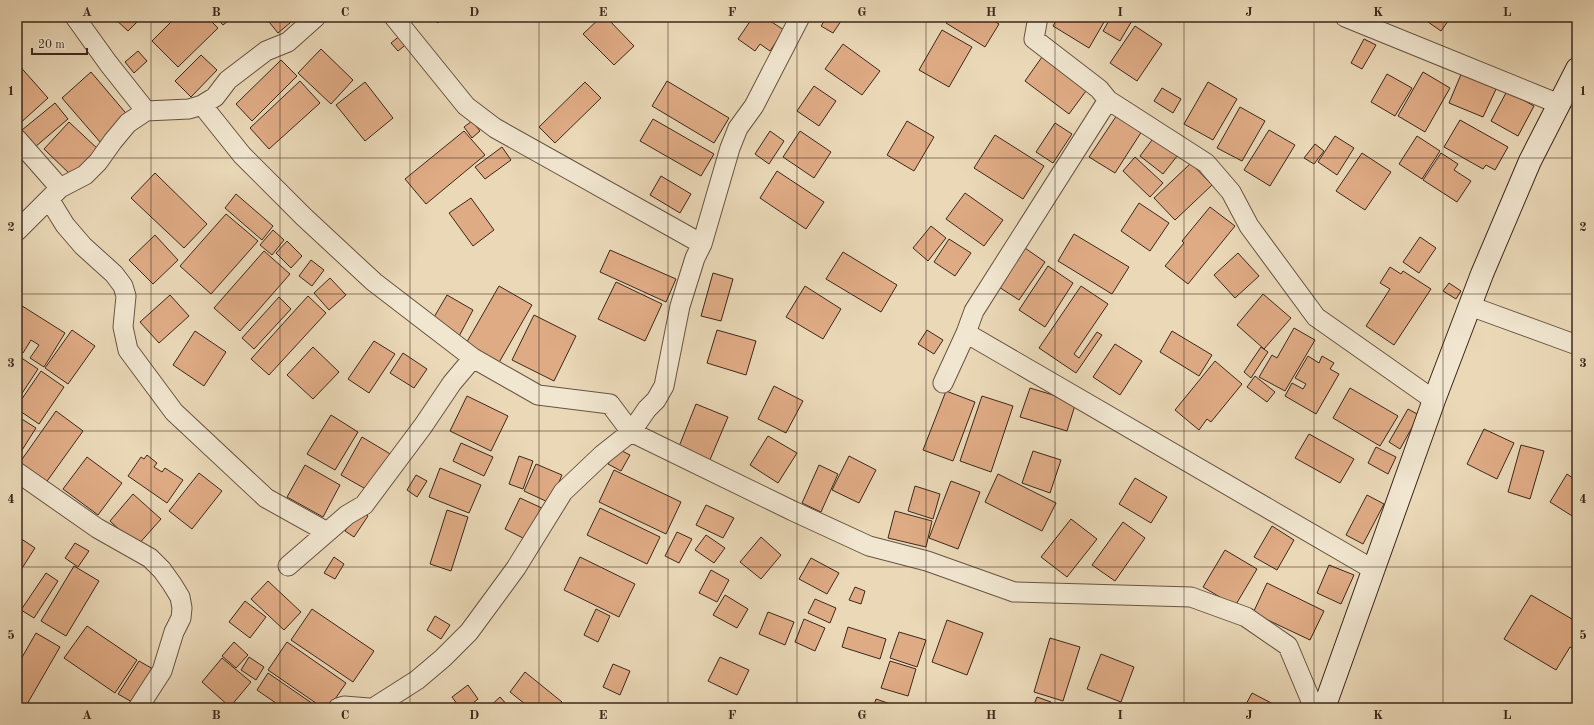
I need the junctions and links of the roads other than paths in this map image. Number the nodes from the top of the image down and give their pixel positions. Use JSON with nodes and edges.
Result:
{"nodes":[{"id":1,"x":75,"y":17,"type":"edge"},
{"id":2,"x":316,"y":17,"type":"edge"},
{"id":3,"x":394,"y":17,"type":"edge"},
{"id":4,"x":800,"y":17,"type":"edge"},
{"id":5,"x":1038,"y":17,"type":"edge"},
{"id":6,"x":1346,"y":17,"type":"edge"},
{"id":7,"x":1577,"y":68,"type":"edge"},
{"id":8,"x":1108,"y":100,"type":"junction"},
{"id":9,"x":1559,"y":104,"type":"junction"},
{"id":10,"x":202,"y":105,"type":"junction"},
{"id":11,"x":146,"y":111,"type":"junction"},
{"id":12,"x":17,"y":139,"type":"edge"},
{"id":13,"x":55,"y":194,"type":"junction"},
{"id":14,"x":17,"y":231,"type":"edge"},
{"id":15,"x":702,"y":244,"type":"junction"},
{"id":16,"x":1470,"y":306,"type":"junction"},
{"id":17,"x":966,"y":333,"type":"junction"},
{"id":18,"x":1577,"y":345,"type":"edge"},
{"id":19,"x":473,"y":358,"type":"junction"},
{"id":20,"x":943,"y":383,"type":"dead end"},
{"id":21,"x":1434,"y":400,"type":"junction"},
{"id":22,"x":631,"y":432,"type":"junction"},
{"id":23,"x":17,"y":472,"type":"edge"},
{"id":24,"x":327,"y":532,"type":"junction"},
{"id":25,"x":288,"y":566,"type":"dead end"},
{"id":26,"x":1374,"y":570,"type":"junction"},
{"id":27,"x":138,"y":708,"type":"edge"},
{"id":28,"x":338,"y":708,"type":"edge"},
{"id":29,"x":369,"y":708,"type":"edge"},
{"id":30,"x":374,"y":708,"type":"edge"},
{"id":31,"x":1314,"y":708,"type":"edge"},
{"id":32,"x":1324,"y":708,"type":"edge"}],
"edges":[{"from":1,"to":11,"type":"street"},
{"from":2,"to":10,"type":"street"},
{"from":3,"to":15,"type":"street"},
{"from":4,"to":15,"type":"street"},
{"from":5,"to":8,"type":"street"},
{"from":6,"to":9,"type":"street"},
{"from":7,"to":9,"type":"street"},
{"from":8,"to":17,"type":"street"},
{"from":8,"to":21,"type":"street"},
{"from":9,"to":16,"type":"street"},
{"from":10,"to":11,"type":"street"},
{"from":10,"to":19,"type":"street"},
{"from":11,"to":13,"type":"street"},
{"from":12,"to":13,"type":"street"},
{"from":13,"to":14,"type":"street"},
{"from":13,"to":24,"type":"street"},
{"from":15,"to":22,"type":"street"},
{"from":16,"to":18,"type":"street"},
{"from":16,"to":21,"type":"street"},
{"from":17,"to":20,"type":"street"},
{"from":17,"to":26,"type":"street"},
{"from":19,"to":22,"type":"street"},
{"from":19,"to":24,"type":"street"},
{"from":21,"to":26,"type":"street"},
{"from":22,"to":30,"type":"street"},
{"from":22,"to":31,"type":"street"},
{"from":23,"to":27,"type":"street"},
{"from":24,"to":25,"type":"street"},
{"from":26,"to":32,"type":"street"},
{"from":28,"to":29,"type":"street"}]}
